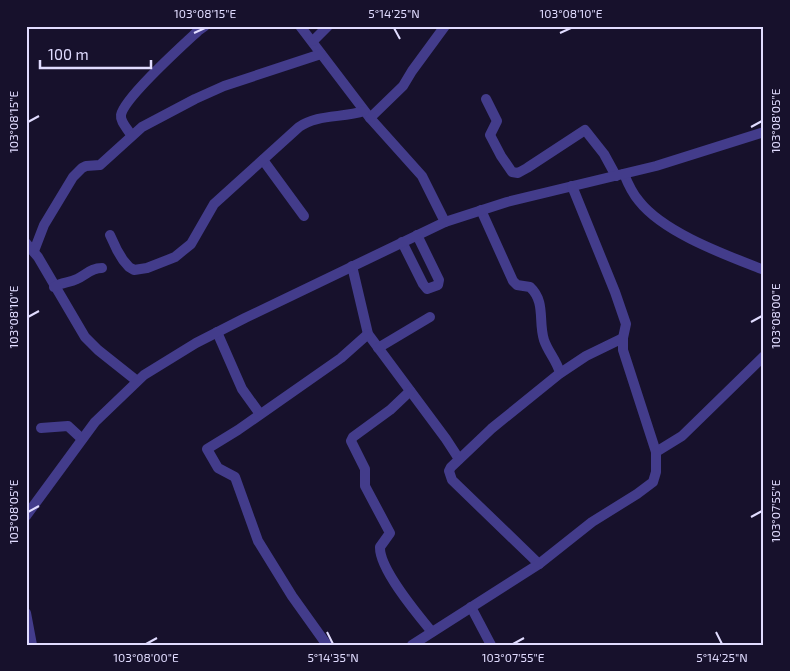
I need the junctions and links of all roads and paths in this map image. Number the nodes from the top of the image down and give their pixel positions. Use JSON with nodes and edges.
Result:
{"nodes":[{"id":1,"x":300,"y":26,"type":"edge"},
{"id":2,"x":328,"y":26,"type":"edge"},
{"id":3,"x":445,"y":26,"type":"edge"},
{"id":4,"x":198,"y":28,"type":"edge"},
{"id":5,"x":313,"y":41,"type":"junction"},
{"id":6,"x":321,"y":54,"type":"junction"},
{"id":7,"x":486,"y":99,"type":"dead end"},
{"id":8,"x":367,"y":114,"type":"junction"},
{"id":9,"x":764,"y":132,"type":"edge"},
{"id":10,"x":131,"y":135,"type":"junction"},
{"id":11,"x":263,"y":160,"type":"junction"},
{"id":12,"x":620,"y":175,"type":"junction"},
{"id":13,"x":572,"y":186,"type":"junction"},
{"id":14,"x":481,"y":210,"type":"junction"},
{"id":15,"x":304,"y":216,"type":"dead end"},
{"id":16,"x":446,"y":222,"type":"junction"},
{"id":17,"x":110,"y":235,"type":"dead end"},
{"id":18,"x":417,"y":235,"type":"junction"},
{"id":19,"x":402,"y":242,"type":"junction"},
{"id":20,"x":30,"y":247,"type":"edge"},
{"id":21,"x":352,"y":266,"type":"junction"},
{"id":22,"x":102,"y":268,"type":"dead end"},
{"id":23,"x":764,"y":270,"type":"edge"},
{"id":24,"x":54,"y":286,"type":"junction"},
{"id":25,"x":430,"y":317,"type":"dead end"},
{"id":26,"x":217,"y":332,"type":"junction"},
{"id":27,"x":368,"y":334,"type":"junction"},
{"id":28,"x":623,"y":338,"type":"junction"},
{"id":29,"x":378,"y":348,"type":"junction"},
{"id":30,"x":764,"y":356,"type":"edge"},
{"id":31,"x":560,"y":373,"type":"junction"},
{"id":32,"x":137,"y":381,"type":"junction"},
{"id":33,"x":410,"y":391,"type":"junction"},
{"id":34,"x":260,"y":414,"type":"junction"},
{"id":35,"x":41,"y":428,"type":"dead end"},
{"id":36,"x":82,"y":438,"type":"junction"},
{"id":37,"x":656,"y":452,"type":"junction"},
{"id":38,"x":460,"y":459,"type":"junction"},
{"id":39,"x":26,"y":516,"type":"edge"},
{"id":40,"x":539,"y":564,"type":"junction"},
{"id":41,"x":471,"y":607,"type":"junction"},
{"id":42,"x":26,"y":613,"type":"edge"},
{"id":43,"x":432,"y":632,"type":"junction"},
{"id":44,"x":32,"y":645,"type":"edge"},
{"id":45,"x":327,"y":645,"type":"edge"},
{"id":46,"x":412,"y":645,"type":"edge"},
{"id":47,"x":491,"y":645,"type":"edge"}],
"edges":[{"from":1,"to":5,"type":"street"},
{"from":2,"to":5,"type":"street"},
{"from":3,"to":8,"type":"street"},
{"from":4,"to":10,"type":"street"},
{"from":5,"to":6,"type":"street"},
{"from":6,"to":8,"type":"street"},
{"from":6,"to":10,"type":"street"},
{"from":7,"to":12,"type":"street"},
{"from":8,"to":11,"type":"street"},
{"from":8,"to":16,"type":"street"},
{"from":9,"to":12,"type":"street"},
{"from":10,"to":20,"type":"street"},
{"from":11,"to":15,"type":"street"},
{"from":11,"to":17,"type":"street"},
{"from":12,"to":13,"type":"street"},
{"from":12,"to":23,"type":"street"},
{"from":13,"to":14,"type":"street"},
{"from":13,"to":28,"type":"street"},
{"from":14,"to":16,"type":"street"},
{"from":14,"to":31,"type":"street"},
{"from":16,"to":18,"type":"street"},
{"from":18,"to":19,"type":"street"},
{"from":18,"to":19,"type":"street"},
{"from":19,"to":21,"type":"street"},
{"from":20,"to":24,"type":"street"},
{"from":21,"to":26,"type":"street"},
{"from":21,"to":27,"type":"street"},
{"from":22,"to":24,"type":"street"},
{"from":24,"to":32,"type":"street"},
{"from":25,"to":29,"type":"street"},
{"from":26,"to":32,"type":"street"},
{"from":26,"to":34,"type":"street"},
{"from":27,"to":29,"type":"street"},
{"from":27,"to":34,"type":"street"},
{"from":28,"to":31,"type":"street"},
{"from":28,"to":37,"type":"street"},
{"from":29,"to":33,"type":"street"},
{"from":30,"to":37,"type":"street"},
{"from":31,"to":38,"type":"street"},
{"from":32,"to":36,"type":"street"},
{"from":33,"to":38,"type":"street"},
{"from":33,"to":43,"type":"street"},
{"from":34,"to":45,"type":"street"},
{"from":35,"to":36,"type":"street"},
{"from":36,"to":39,"type":"street"},
{"from":37,"to":40,"type":"street"},
{"from":38,"to":40,"type":"street"},
{"from":40,"to":41,"type":"street"},
{"from":41,"to":43,"type":"street"},
{"from":41,"to":47,"type":"street"},
{"from":42,"to":44,"type":"street"},
{"from":43,"to":46,"type":"street"}]}
